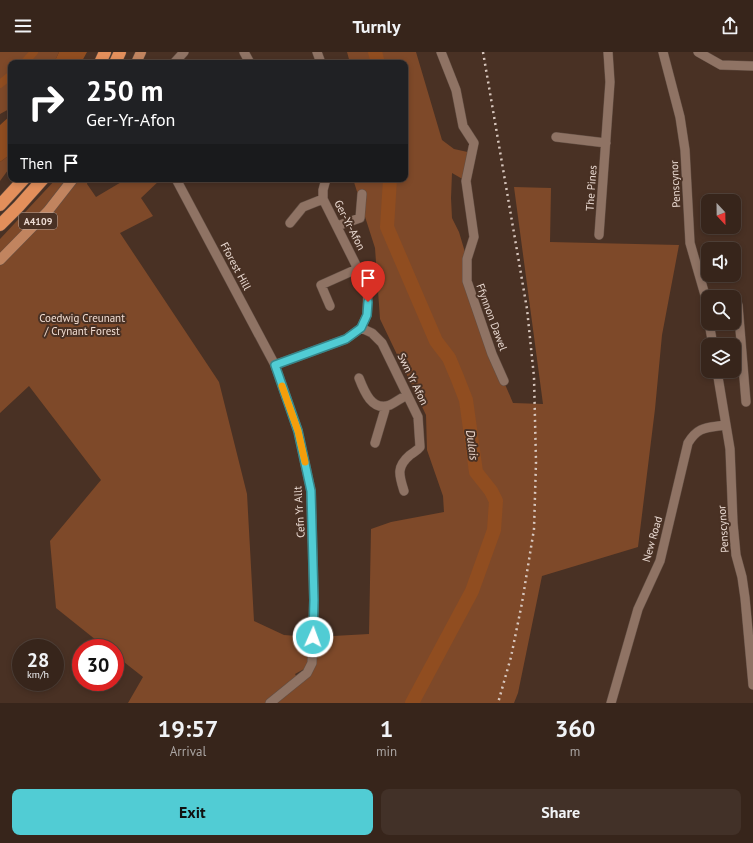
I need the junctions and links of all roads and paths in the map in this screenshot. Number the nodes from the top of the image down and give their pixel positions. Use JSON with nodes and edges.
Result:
{"nodes":[{"id":1,"x":184,"y":52,"type":"edge"},
{"id":2,"x":441,"y":52,"type":"edge"},
{"id":3,"x":608,"y":52,"type":"edge"},
{"id":4,"x":663,"y":52,"type":"edge"},
{"id":5,"x":698,"y":52,"type":"edge"},
{"id":6,"x":177,"y":60,"type":"edge"},
{"id":7,"x":753,"y":66,"type":"edge"},
{"id":8,"x":556,"y":136,"type":"dead end"},
{"id":9,"x":606,"y":143,"type":"junction"},
{"id":10,"x":21,"y":182,"type":"edge"},
{"id":11,"x":40,"y":182,"type":"edge"},
{"id":12,"x":71,"y":182,"type":"edge"},
{"id":13,"x":178,"y":182,"type":"edge"},
{"id":14,"x":325,"y":182,"type":"edge"},
{"id":15,"x":362,"y":194,"type":"dead end"},
{"id":16,"x":323,"y":199,"type":"junction"},
{"id":17,"x":0,"y":204,"type":"edge"},
{"id":18,"x":290,"y":223,"type":"dead end"},
{"id":19,"x":0,"y":225,"type":"edge"},
{"id":20,"x":337,"y":226,"type":"junction"},
{"id":21,"x":599,"y":235,"type":"dead end"},
{"id":22,"x":0,"y":260,"type":"edge"},
{"id":23,"x":359,"y":268,"type":"junction"},
{"id":24,"x":704,"y":290,"type":"edge"},
{"id":25,"x":330,"y":306,"type":"dead end"},
{"id":26,"x":361,"y":328,"type":"junction"},
{"id":27,"x":740,"y":330,"type":"edge"},
{"id":28,"x":275,"y":365,"type":"junction"},
{"id":29,"x":359,"y":378,"type":"dead end"},
{"id":30,"x":718,"y":378,"type":"edge"},
{"id":31,"x":504,"y":381,"type":"dead end"},
{"id":32,"x":407,"y":395,"type":"junction"},
{"id":33,"x":746,"y":402,"type":"dead end"},
{"id":34,"x":386,"y":406,"type":"junction"},
{"id":35,"x":725,"y":425,"type":"junction"},
{"id":36,"x":375,"y":442,"type":"dead end"},
{"id":37,"x":404,"y":491,"type":"dead end"},
{"id":38,"x":752,"y":652,"type":"edge"},
{"id":39,"x":753,"y":685,"type":"edge"},
{"id":40,"x":270,"y":703,"type":"edge"},
{"id":41,"x":610,"y":703,"type":"edge"}],
"edges":[{"from":1,"to":6,"type":"street"},
{"from":2,"to":31,"type":"street","name":"Ffynnon Dawel"},
{"from":3,"to":9,"type":"street","name":"The Pines"},
{"from":4,"to":24,"type":"street","name":"Penscynor"},
{"from":5,"to":7,"type":"street"},
{"from":8,"to":9,"type":"street"},
{"from":9,"to":21,"type":"street","name":"The Pines"},
{"from":10,"to":17,"type":"highway"},
{"from":11,"to":19,"type":"highway"},
{"from":12,"to":22,"type":"main road","number":"A4109"},
{"from":13,"to":28,"type":"street","name":"Fforest Hill"},
{"from":14,"to":16,"type":"street","name":"Ger-Yr-Afon"},
{"from":15,"to":20,"type":"street"},
{"from":16,"to":18,"type":"street"},
{"from":16,"to":20,"type":"street","name":"Ger-Yr-Afon"},
{"from":20,"to":23,"type":"street","name":"Ger-Yr-Afon"},
{"from":23,"to":25,"type":"street"},
{"from":23,"to":26,"type":"street","name":"Ger-Yr-Afon"},
{"from":26,"to":28,"type":"street"},
{"from":26,"to":32,"type":"street","name":"Swn Yr Afon"},
{"from":27,"to":33,"type":"street"},
{"from":28,"to":40,"type":"street","name":"Cefn Yr Allt"},
{"from":29,"to":34,"type":"street"},
{"from":30,"to":35,"type":"street","name":"Penscynor"},
{"from":32,"to":34,"type":"street"},
{"from":32,"to":37,"type":"street","name":"Swn Yr Afon"},
{"from":34,"to":36,"type":"street"},
{"from":35,"to":38,"type":"street","name":"Penscynor"},
{"from":35,"to":41,"type":"street","name":"New Road"},
{"from":38,"to":39,"type":"street","name":"Penscynor"}]}
